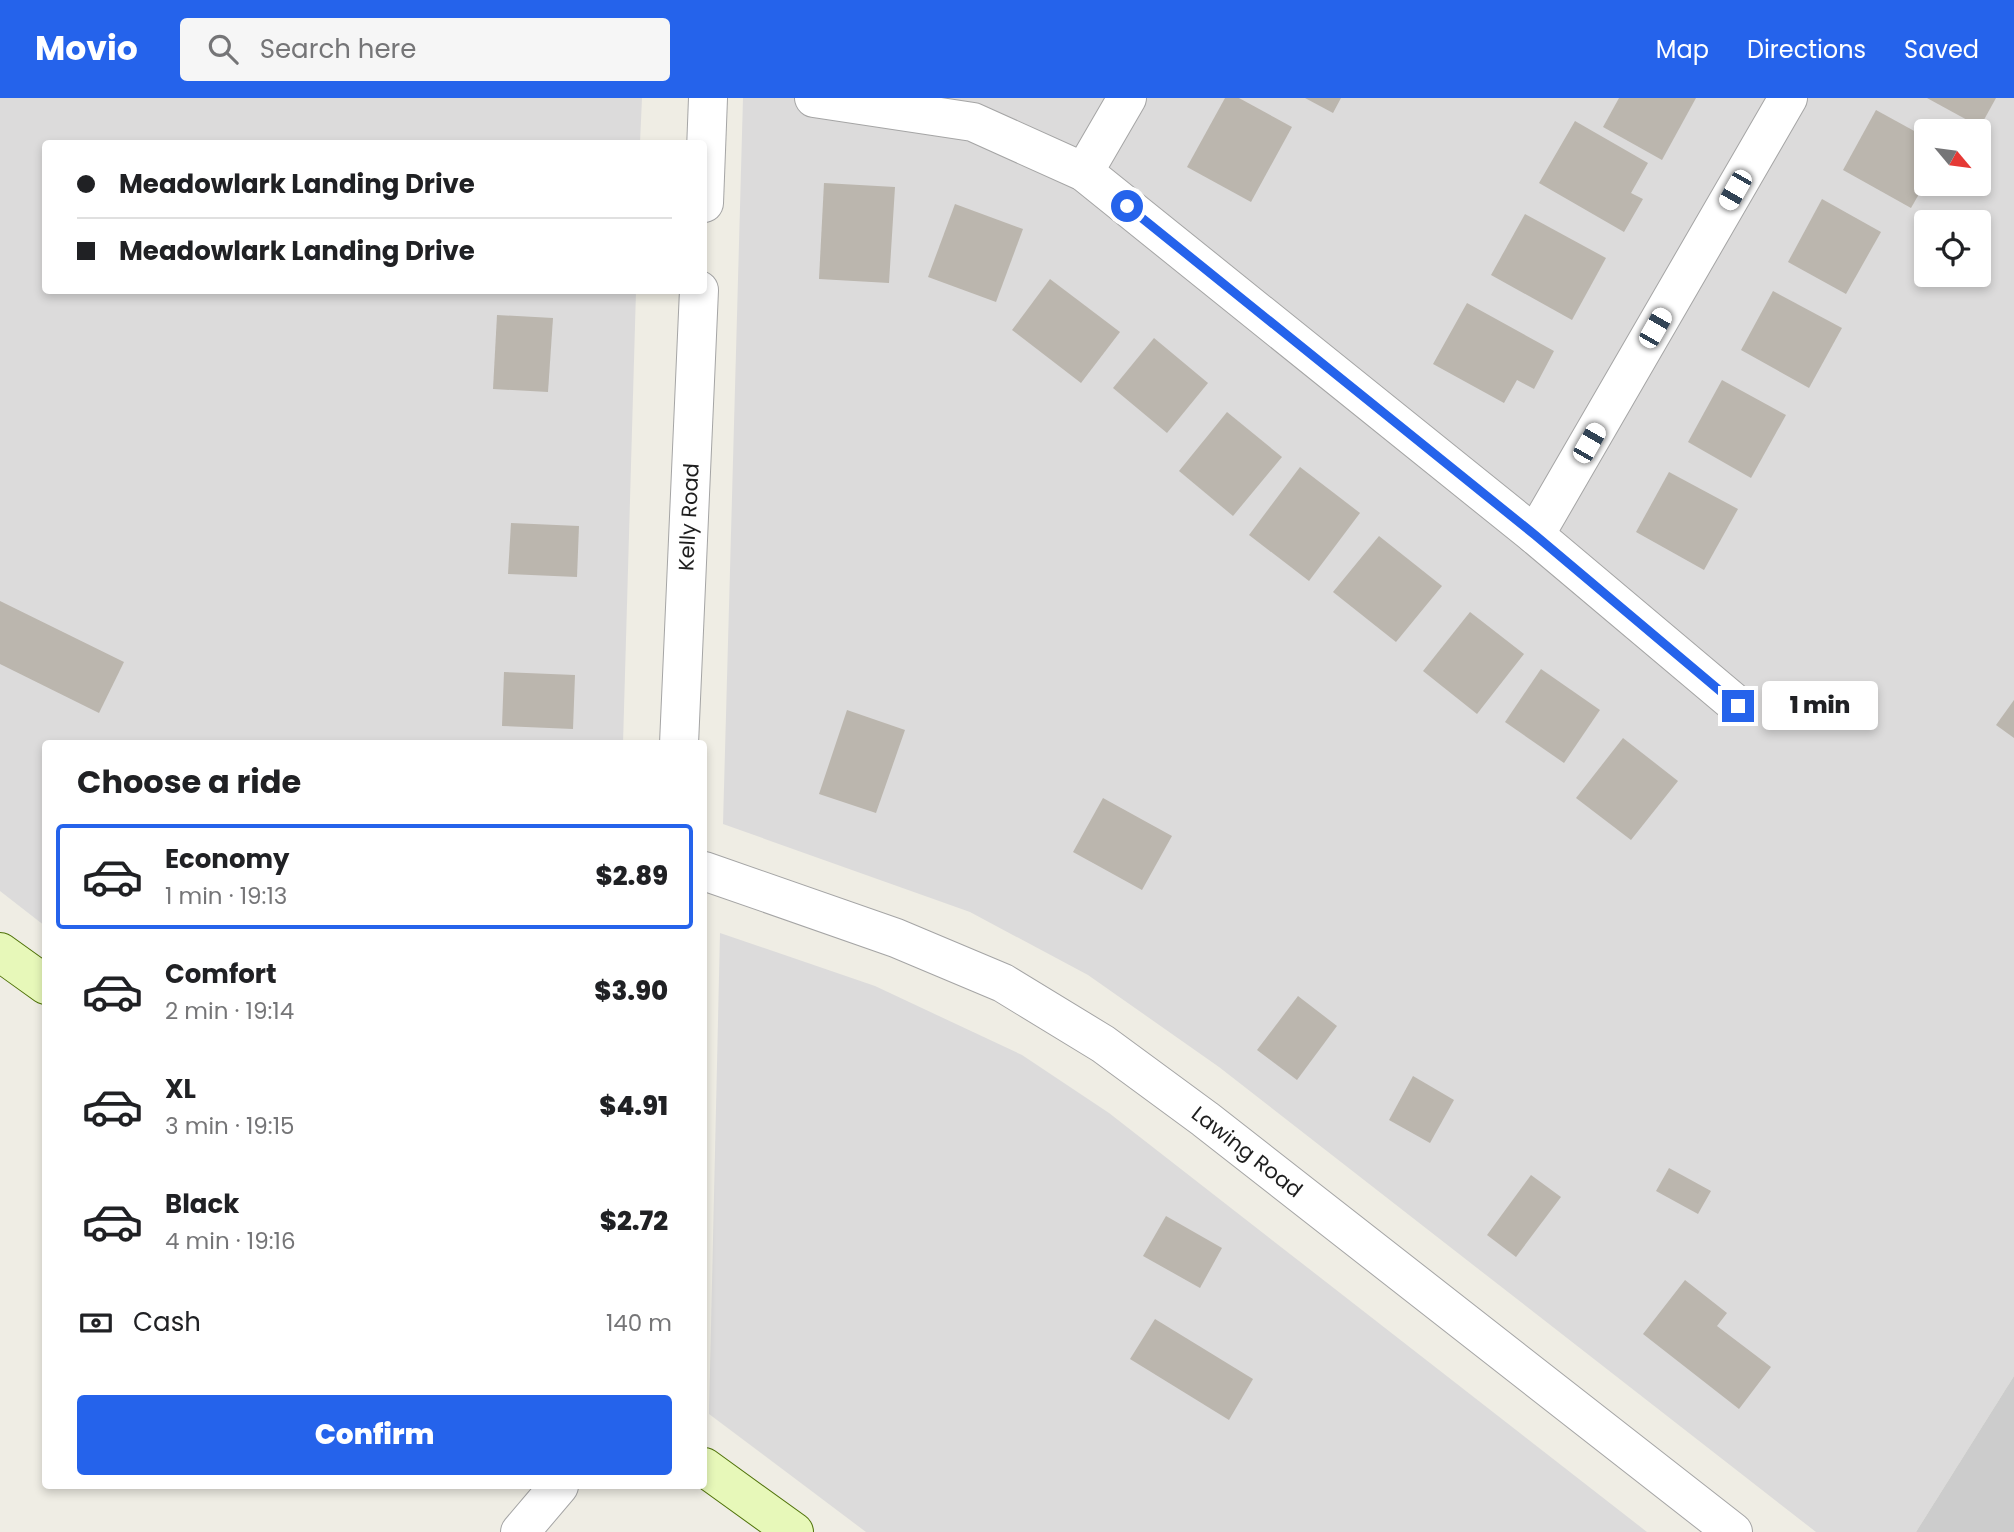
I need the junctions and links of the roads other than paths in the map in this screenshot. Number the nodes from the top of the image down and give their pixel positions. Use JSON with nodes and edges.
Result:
{"nodes":[{"id":1,"x":708,"y":98,"type":"edge"},
{"id":2,"x":814,"y":98,"type":"edge"},
{"id":3,"x":1127,"y":98,"type":"edge"},
{"id":4,"x":1788,"y":98,"type":"edge"},
{"id":5,"x":706,"y":140,"type":"edge"},
{"id":6,"x":1084,"y":172,"type":"junction"},
{"id":7,"x":699,"y":294,"type":"edge"},
{"id":8,"x":1535,"y":535,"type":"junction"},
{"id":9,"x":1738,"y":706,"type":"dead end"},
{"id":10,"x":679,"y":740,"type":"edge"},
{"id":11,"x":707,"y":872,"type":"edge"},
{"id":12,"x":0,"y":952,"type":"edge"},
{"id":13,"x":42,"y":982,"type":"edge"},
{"id":14,"x":707,"y":1469,"type":"edge"},
{"id":15,"x":556,"y":1489,"type":"edge"},
{"id":16,"x":520,"y":1532,"type":"edge"},
{"id":17,"x":794,"y":1532,"type":"edge"},
{"id":18,"x":1733,"y":1532,"type":"edge"}],
"edges":[{"from":1,"to":5,"type":"street"},
{"from":2,"to":6,"type":"street"},
{"from":3,"to":6,"type":"street"},
{"from":4,"to":8,"type":"street"},
{"from":6,"to":8,"type":"street"},
{"from":7,"to":10,"type":"street","name":"Kelly Road"},
{"from":8,"to":9,"type":"street"},
{"from":11,"to":18,"type":"street","name":"Lawing Road"},
{"from":12,"to":13,"type":"main road"},
{"from":14,"to":17,"type":"main road"},
{"from":15,"to":16,"type":"street"}]}
